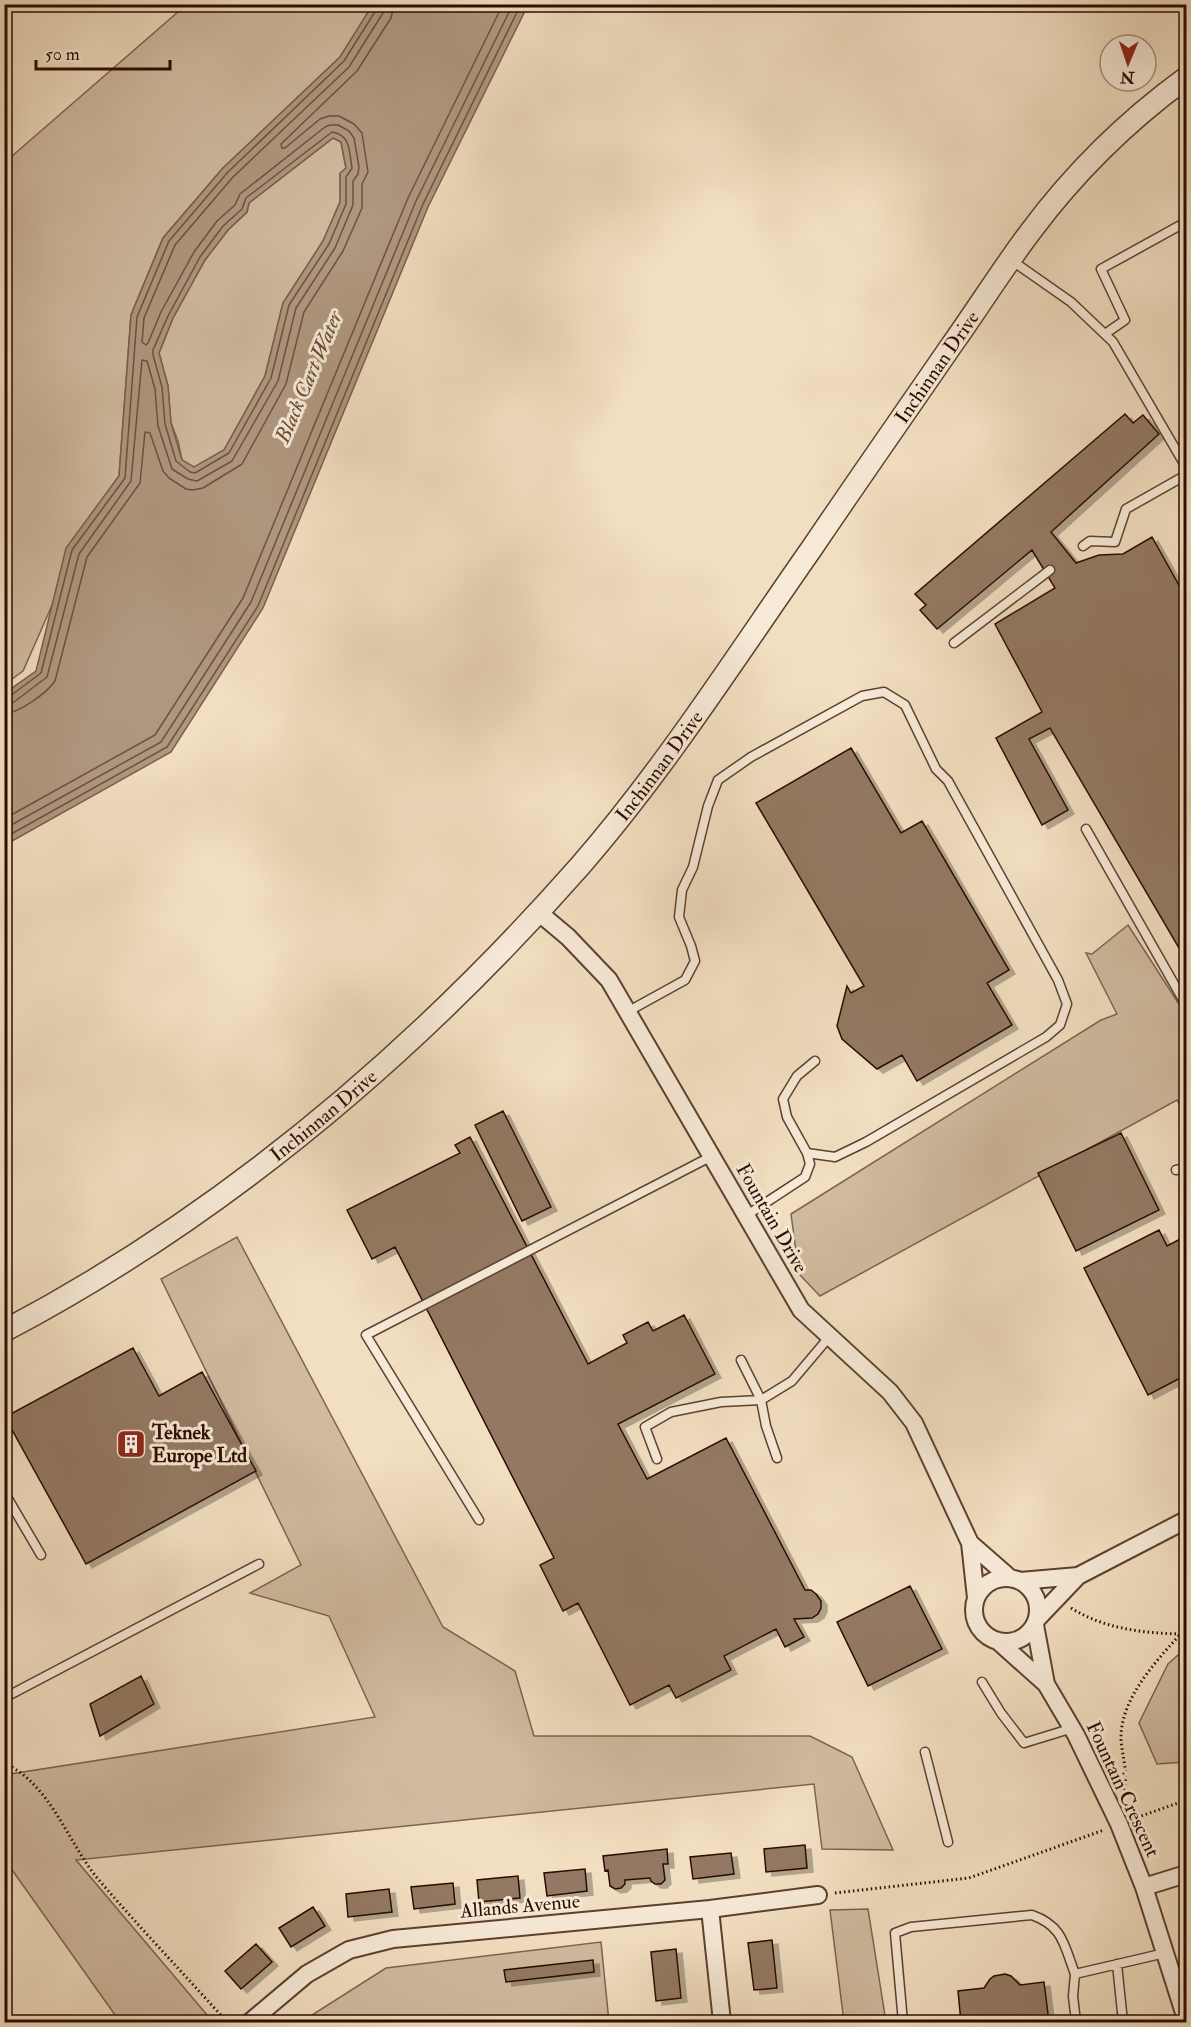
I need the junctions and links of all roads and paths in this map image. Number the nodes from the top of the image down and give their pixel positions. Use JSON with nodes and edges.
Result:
{"nodes":[{"id":1,"x":1186,"y":78,"type":"edge"},
{"id":2,"x":1186,"y":222,"type":"edge"},
{"id":3,"x":1011,"y":260,"type":"junction"},
{"id":4,"x":1105,"y":334,"type":"junction"},
{"id":5,"x":1186,"y":467,"type":"edge"},
{"id":6,"x":1186,"y":475,"type":"edge"},
{"id":7,"x":1083,"y":546,"type":"dead end"},
{"id":8,"x":1050,"y":570,"type":"dead end"},
{"id":9,"x":954,"y":643,"type":"dead end"},
{"id":10,"x":1086,"y":829,"type":"dead end"},
{"id":11,"x":537,"y":911,"type":"junction"},
{"id":12,"x":1186,"y":1005,"type":"edge"},
{"id":13,"x":627,"y":1012,"type":"junction"},
{"id":14,"x":815,"y":1061,"type":"dead end"},
{"id":15,"x":807,"y":1153,"type":"junction"},
{"id":16,"x":712,"y":1156,"type":"junction"},
{"id":17,"x":1186,"y":1168,"type":"edge"},
{"id":18,"x":1176,"y":1170,"type":"dead end"},
{"id":19,"x":747,"y":1215,"type":"junction"},
{"id":20,"x":4,"y":1331,"type":"edge"},
{"id":21,"x":830,"y":1336,"type":"junction"},
{"id":22,"x":741,"y":1360,"type":"dead end"},
{"id":23,"x":761,"y":1400,"type":"junction"},
{"id":24,"x":777,"y":1458,"type":"dead end"},
{"id":25,"x":657,"y":1459,"type":"dead end"},
{"id":26,"x":4,"y":1492,"type":"edge"},
{"id":27,"x":478,"y":1520,"type":"dead end"},
{"id":28,"x":1186,"y":1520,"type":"edge"},
{"id":29,"x":970,"y":1543,"type":"junction"},
{"id":30,"x":41,"y":1555,"type":"dead end"},
{"id":31,"x":259,"y":1564,"type":"dead end"},
{"id":32,"x":1078,"y":1576,"type":"junction"},
{"id":33,"x":1015,"y":1579,"type":"junction"},
{"id":34,"x":1061,"y":1595,"type":"junction"},
{"id":35,"x":976,"y":1598,"type":"junction"},
{"id":36,"x":1037,"y":1622,"type":"junction"},
{"id":37,"x":1186,"y":1628,"type":"edge"},
{"id":38,"x":1181,"y":1634,"type":"junction"},
{"id":39,"x":999,"y":1642,"type":"junction"},
{"id":40,"x":982,"y":1682,"type":"dead end"},
{"id":41,"x":1046,"y":1683,"type":"junction"},
{"id":42,"x":4,"y":1698,"type":"edge"},
{"id":43,"x":1072,"y":1728,"type":"junction"},
{"id":44,"x":925,"y":1752,"type":"dead end"},
{"id":45,"x":4,"y":1763,"type":"edge"},
{"id":46,"x":1186,"y":1800,"type":"edge"},
{"id":47,"x":1110,"y":1804,"type":"junction"},
{"id":48,"x":1119,"y":1824,"type":"junction"},
{"id":49,"x":948,"y":1842,"type":"dead end"},
{"id":50,"x":1186,"y":1874,"type":"edge"},
{"id":51,"x":1144,"y":1887,"type":"junction"},
{"id":52,"x":818,"y":1895,"type":"joint"},
{"id":53,"x":710,"y":1909,"type":"junction"},
{"id":54,"x":1165,"y":1953,"type":"junction"},
{"id":55,"x":1117,"y":1964,"type":"junction"},
{"id":56,"x":1075,"y":1974,"type":"junction"},
{"id":57,"x":1186,"y":2019,"type":"edge"},
{"id":58,"x":227,"y":2022,"type":"edge"},
{"id":59,"x":250,"y":2022,"type":"edge"},
{"id":60,"x":722,"y":2022,"type":"edge"},
{"id":61,"x":903,"y":2022,"type":"edge"},
{"id":62,"x":1076,"y":2022,"type":"edge"},
{"id":63,"x":1123,"y":2022,"type":"edge"}],
"edges":[{"from":1,"to":3,"type":"street","name":"Inchinnan Drive"},
{"from":2,"to":4,"type":"lane"},
{"from":3,"to":4,"type":"lane"},
{"from":3,"to":11,"type":"street","name":"Inchinnan Drive"},
{"from":4,"to":5,"type":"lane"},
{"from":6,"to":7,"type":"lane"},
{"from":8,"to":9,"type":"lane"},
{"from":10,"to":12,"type":"lane"},
{"from":11,"to":13,"type":"street","name":"Fountain Drive"},
{"from":11,"to":20,"type":"street","name":"Inchinnan Drive"},
{"from":13,"to":15,"type":"lane"},
{"from":13,"to":16,"type":"street","name":"Fountain Drive"},
{"from":14,"to":15,"type":"lane"},
{"from":15,"to":19,"type":"lane"},
{"from":16,"to":19,"type":"street","name":"Fountain Drive"},
{"from":16,"to":27,"type":"lane"},
{"from":17,"to":18,"type":"lane"},
{"from":19,"to":21,"type":"street","name":"Fountain Drive"},
{"from":21,"to":23,"type":"lane"},
{"from":21,"to":29,"type":"street","name":"Fountain Drive"},
{"from":22,"to":23,"type":"lane"},
{"from":23,"to":24,"type":"lane"},
{"from":23,"to":25,"type":"lane"},
{"from":26,"to":30,"type":"lane"},
{"from":28,"to":32,"type":"street"},
{"from":29,"to":33,"type":"street","name":"Fountain Drive"},
{"from":29,"to":35,"type":"street","name":"Fountain Drive"},
{"from":31,"to":42,"type":"lane"},
{"from":32,"to":33,"type":"street"},
{"from":32,"to":34,"type":"street"},
{"from":33,"to":35,"type":"street"},
{"from":33,"to":36,"type":"street"},
{"from":34,"to":36,"type":"street"},
{"from":34,"to":38,"type":"path"},
{"from":35,"to":39,"type":"street"},
{"from":36,"to":39,"type":"street"},
{"from":36,"to":41,"type":"street","name":"Fountain Crescent"},
{"from":37,"to":38,"type":"path"},
{"from":38,"to":47,"type":"path"},
{"from":39,"to":41,"type":"street","name":"Fountain Crescent"},
{"from":40,"to":43,"type":"lane"},
{"from":41,"to":43,"type":"street","name":"Fountain Crescent"},
{"from":43,"to":47,"type":"street","name":"Fountain Crescent"},
{"from":44,"to":49,"type":"lane"},
{"from":45,"to":58,"type":"path"},
{"from":46,"to":48,"type":"path"},
{"from":47,"to":48,"type":"street","name":"Fountain Crescent"},
{"from":48,"to":51,"type":"street","name":"Fountain Crescent"},
{"from":48,"to":52,"type":"path"},
{"from":50,"to":51,"type":"street"},
{"from":51,"to":54,"type":"street","name":"Fountain Crescent"},
{"from":52,"to":53,"type":"street","name":"Allands Avenue"},
{"from":53,"to":59,"type":"street","name":"Allands Avenue"},
{"from":53,"to":60,"type":"street"},
{"from":54,"to":55,"type":"lane"},
{"from":54,"to":57,"type":"street","name":"Fountain Crescent"},
{"from":55,"to":56,"type":"lane"},
{"from":55,"to":63,"type":"lane"},
{"from":56,"to":61,"type":"lane"},
{"from":56,"to":62,"type":"lane"}]}
